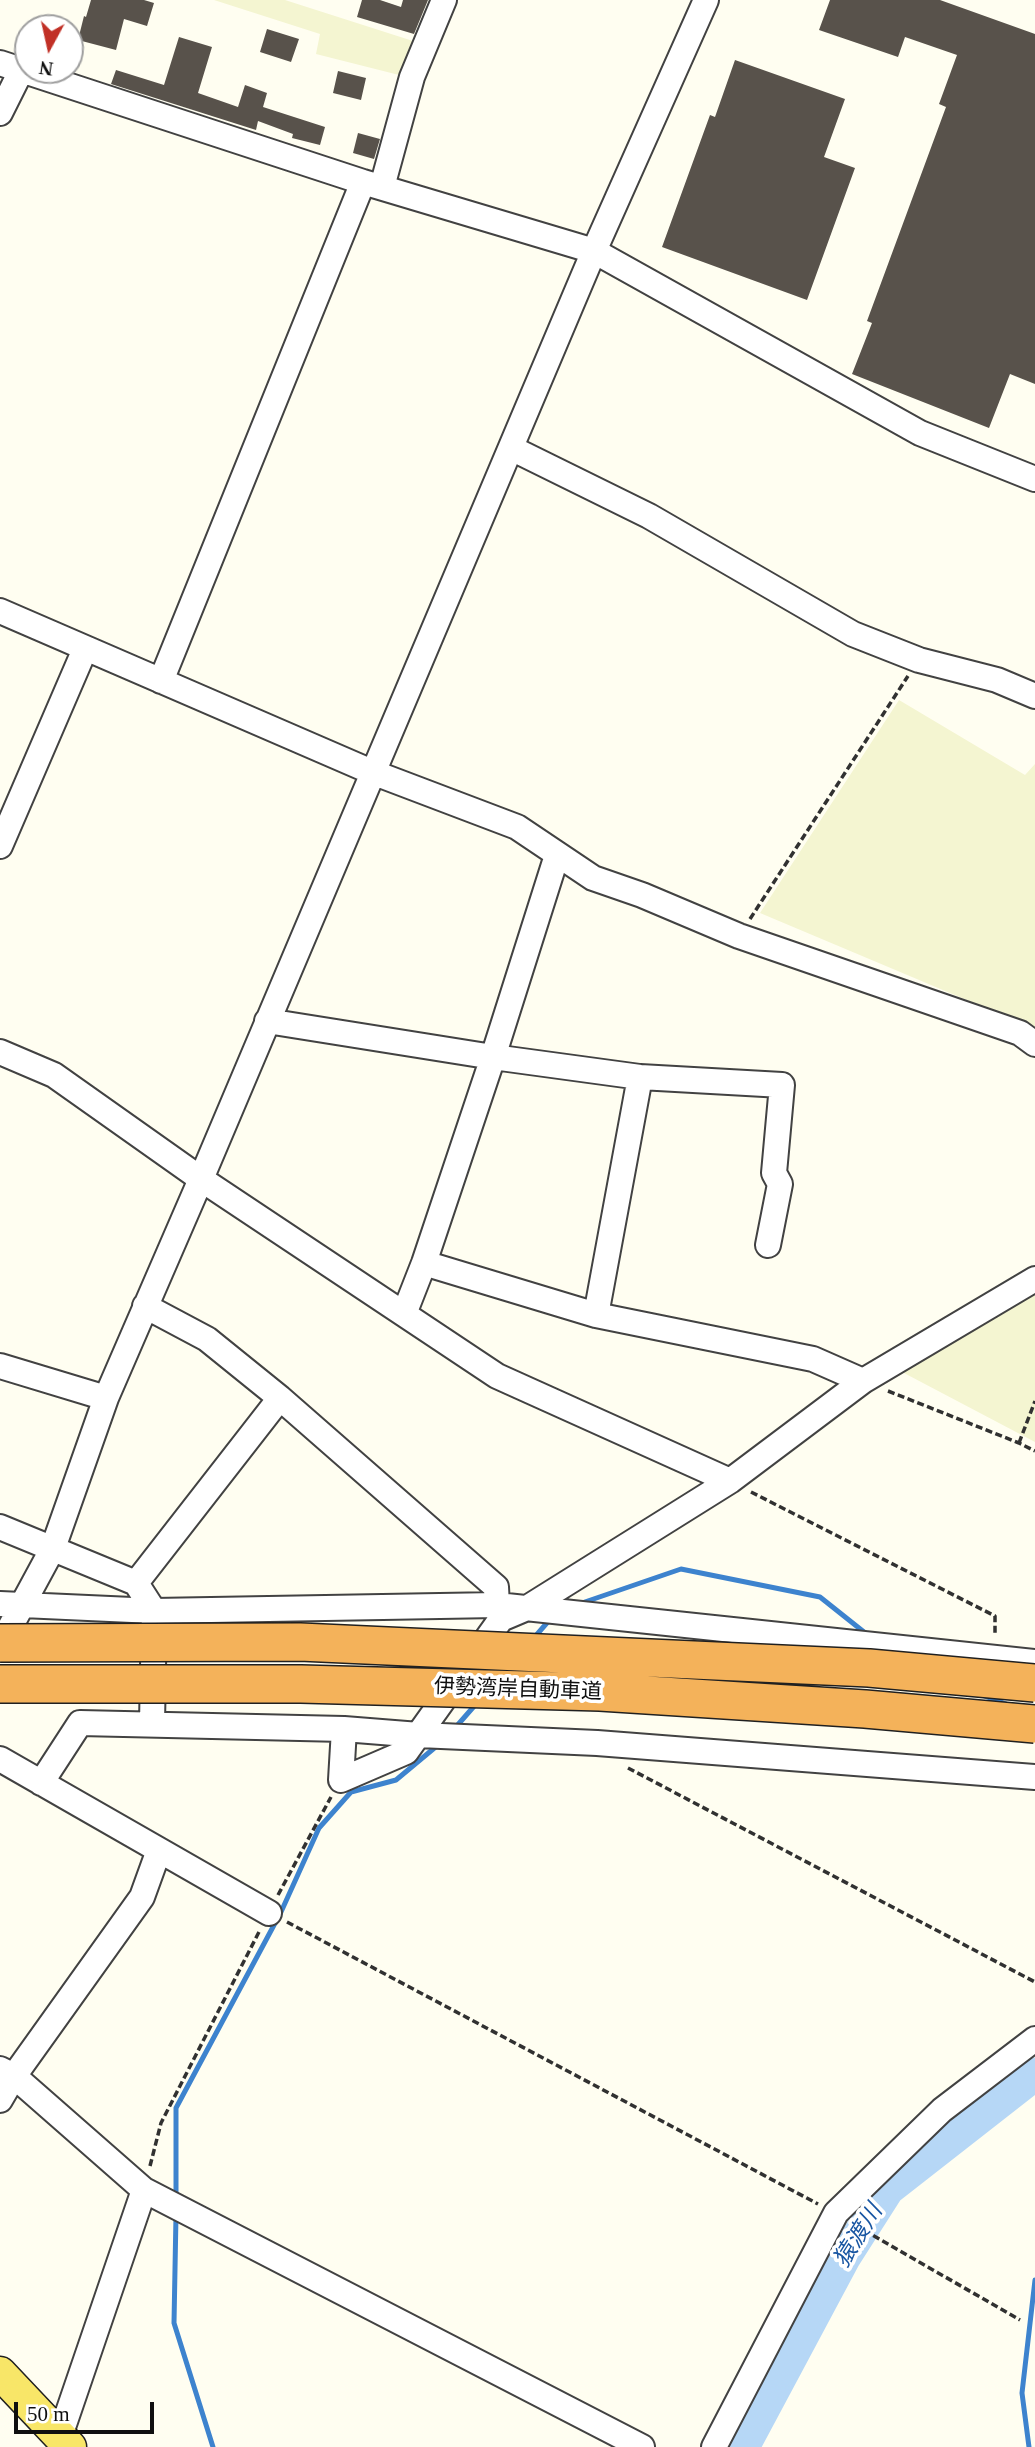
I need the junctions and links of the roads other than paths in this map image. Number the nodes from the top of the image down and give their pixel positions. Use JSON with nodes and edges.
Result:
{"nodes":[{"id":1,"x":444,"y":0,"type":"edge"},
{"id":2,"x":706,"y":0,"type":"edge"},
{"id":3,"x":10,"y":67,"type":"edge"},
{"id":4,"x":0,"y":113,"type":"edge"},
{"id":5,"x":373,"y":185,"type":"junction"},
{"id":6,"x":594,"y":251,"type":"junction"},
{"id":7,"x":511,"y":448,"type":"junction"},
{"id":8,"x":1035,"y":479,"type":"edge"},
{"id":9,"x":0,"y":611,"type":"edge"},
{"id":10,"x":85,"y":649,"type":"junction"},
{"id":11,"x":161,"y":681,"type":"junction"},
{"id":12,"x":1035,"y":696,"type":"edge"},
{"id":13,"x":372,"y":772,"type":"junction"},
{"id":14,"x":0,"y":846,"type":"edge"},
{"id":15,"x":557,"y":855,"type":"junction"},
{"id":16,"x":267,"y":1021,"type":"junction"},
{"id":17,"x":1035,"y":1044,"type":"edge"},
{"id":18,"x":0,"y":1052,"type":"edge"},
{"id":19,"x":494,"y":1057,"type":"junction"},
{"id":20,"x":640,"y":1077,"type":"junction"},
{"id":21,"x":201,"y":1179,"type":"junction"},
{"id":22,"x":768,"y":1245,"type":"dead end"},
{"id":23,"x":424,"y":1264,"type":"junction"},
{"id":24,"x":1035,"y":1279,"type":"edge"},
{"id":25,"x":145,"y":1306,"type":"junction"},
{"id":26,"x":404,"y":1314,"type":"junction"},
{"id":27,"x":596,"y":1315,"type":"junction"},
{"id":28,"x":0,"y":1367,"type":"edge"},
{"id":29,"x":863,"y":1381,"type":"junction"},
{"id":30,"x":106,"y":1398,"type":"junction"},
{"id":31,"x":280,"y":1398,"type":"junction"},
{"id":32,"x":730,"y":1481,"type":"junction"},
{"id":33,"x":0,"y":1527,"type":"edge"},
{"id":34,"x":53,"y":1548,"type":"junction"},
{"id":35,"x":136,"y":1583,"type":"junction"},
{"id":36,"x":11,"y":1604,"type":"edge"},
{"id":37,"x":497,"y":1605,"type":"junction"},
{"id":38,"x":527,"y":1608,"type":"junction"},
{"id":39,"x":155,"y":1611,"type":"junction"},
{"id":40,"x":0,"y":1645,"type":"edge"},
{"id":41,"x":1035,"y":1662,"type":"edge"},
{"id":42,"x":1035,"y":1683,"type":"edge"},
{"id":43,"x":0,"y":1684,"type":"edge"},
{"id":44,"x":152,"y":1724,"type":"junction"},
{"id":45,"x":1035,"y":1724,"type":"edge"},
{"id":46,"x":344,"y":1729,"type":"junction"},
{"id":47,"x":419,"y":1735,"type":"junction"},
{"id":48,"x":0,"y":1759,"type":"edge"},
{"id":49,"x":1035,"y":1777,"type":"edge"},
{"id":50,"x":41,"y":1783,"type":"junction"},
{"id":51,"x":159,"y":1850,"type":"junction"},
{"id":52,"x":269,"y":1913,"type":"road end"},
{"id":53,"x":1035,"y":2039,"type":"edge"},
{"id":54,"x":7,"y":2072,"type":"edge"},
{"id":55,"x":0,"y":2100,"type":"edge"},
{"id":56,"x":144,"y":2190,"type":"junction"},
{"id":57,"x":0,"y":2373,"type":"edge"},
{"id":58,"x":64,"y":2443,"type":"edge"},
{"id":59,"x":642,"y":2447,"type":"edge"},
{"id":60,"x":714,"y":2447,"type":"edge"}],
"edges":[{"from":1,"to":5,"type":"street"},
{"from":2,"to":6,"type":"street"},
{"from":3,"to":4,"type":"street"},
{"from":3,"to":5,"type":"street"},
{"from":5,"to":6,"type":"street"},
{"from":5,"to":11,"type":"street"},
{"from":6,"to":7,"type":"street"},
{"from":6,"to":8,"type":"street"},
{"from":7,"to":12,"type":"street"},
{"from":7,"to":13,"type":"street"},
{"from":9,"to":10,"type":"street"},
{"from":10,"to":11,"type":"street"},
{"from":10,"to":14,"type":"street"},
{"from":11,"to":13,"type":"street"},
{"from":13,"to":15,"type":"street"},
{"from":13,"to":16,"type":"street"},
{"from":15,"to":17,"type":"street"},
{"from":15,"to":19,"type":"street"},
{"from":16,"to":19,"type":"street"},
{"from":16,"to":21,"type":"street"},
{"from":18,"to":21,"type":"street"},
{"from":19,"to":20,"type":"street"},
{"from":19,"to":23,"type":"street"},
{"from":20,"to":22,"type":"street"},
{"from":20,"to":27,"type":"street"},
{"from":21,"to":25,"type":"street"},
{"from":21,"to":26,"type":"street"},
{"from":23,"to":26,"type":"street"},
{"from":23,"to":27,"type":"street"},
{"from":24,"to":29,"type":"street"},
{"from":25,"to":30,"type":"street"},
{"from":25,"to":31,"type":"street"},
{"from":26,"to":32,"type":"street"},
{"from":27,"to":29,"type":"street"},
{"from":28,"to":30,"type":"street"},
{"from":29,"to":32,"type":"street"},
{"from":30,"to":34,"type":"street"},
{"from":31,"to":35,"type":"street"},
{"from":31,"to":37,"type":"street"},
{"from":32,"to":38,"type":"street"},
{"from":33,"to":34,"type":"street"},
{"from":34,"to":35,"type":"street"},
{"from":34,"to":36,"type":"street"},
{"from":35,"to":39,"type":"street"},
{"from":36,"to":39,"type":"street"},
{"from":36,"to":40,"type":"street"},
{"from":37,"to":38,"type":"street"},
{"from":37,"to":39,"type":"street"},
{"from":38,"to":41,"type":"street"},
{"from":38,"to":47,"type":"street"},
{"from":39,"to":44,"type":"street"},
{"from":40,"to":42,"type":"highway","name":"伊勢湾岸自動車道","bridge":true},
{"from":43,"to":45,"type":"highway","name":"伊勢湾岸自動車道","bridge":true},
{"from":44,"to":46,"type":"street"},
{"from":44,"to":50,"type":"street"},
{"from":46,"to":47,"type":"street"},
{"from":46,"to":47,"type":"street"},
{"from":47,"to":49,"type":"street"},
{"from":48,"to":50,"type":"street"},
{"from":50,"to":51,"type":"street"},
{"from":51,"to":52,"type":"street"},
{"from":51,"to":54,"type":"street"},
{"from":53,"to":60,"type":"street"},
{"from":54,"to":55,"type":"street"},
{"from":54,"to":56,"type":"street"},
{"from":56,"to":58,"type":"street"},
{"from":56,"to":59,"type":"street"},
{"from":57,"to":58,"type":"main road"}]}
